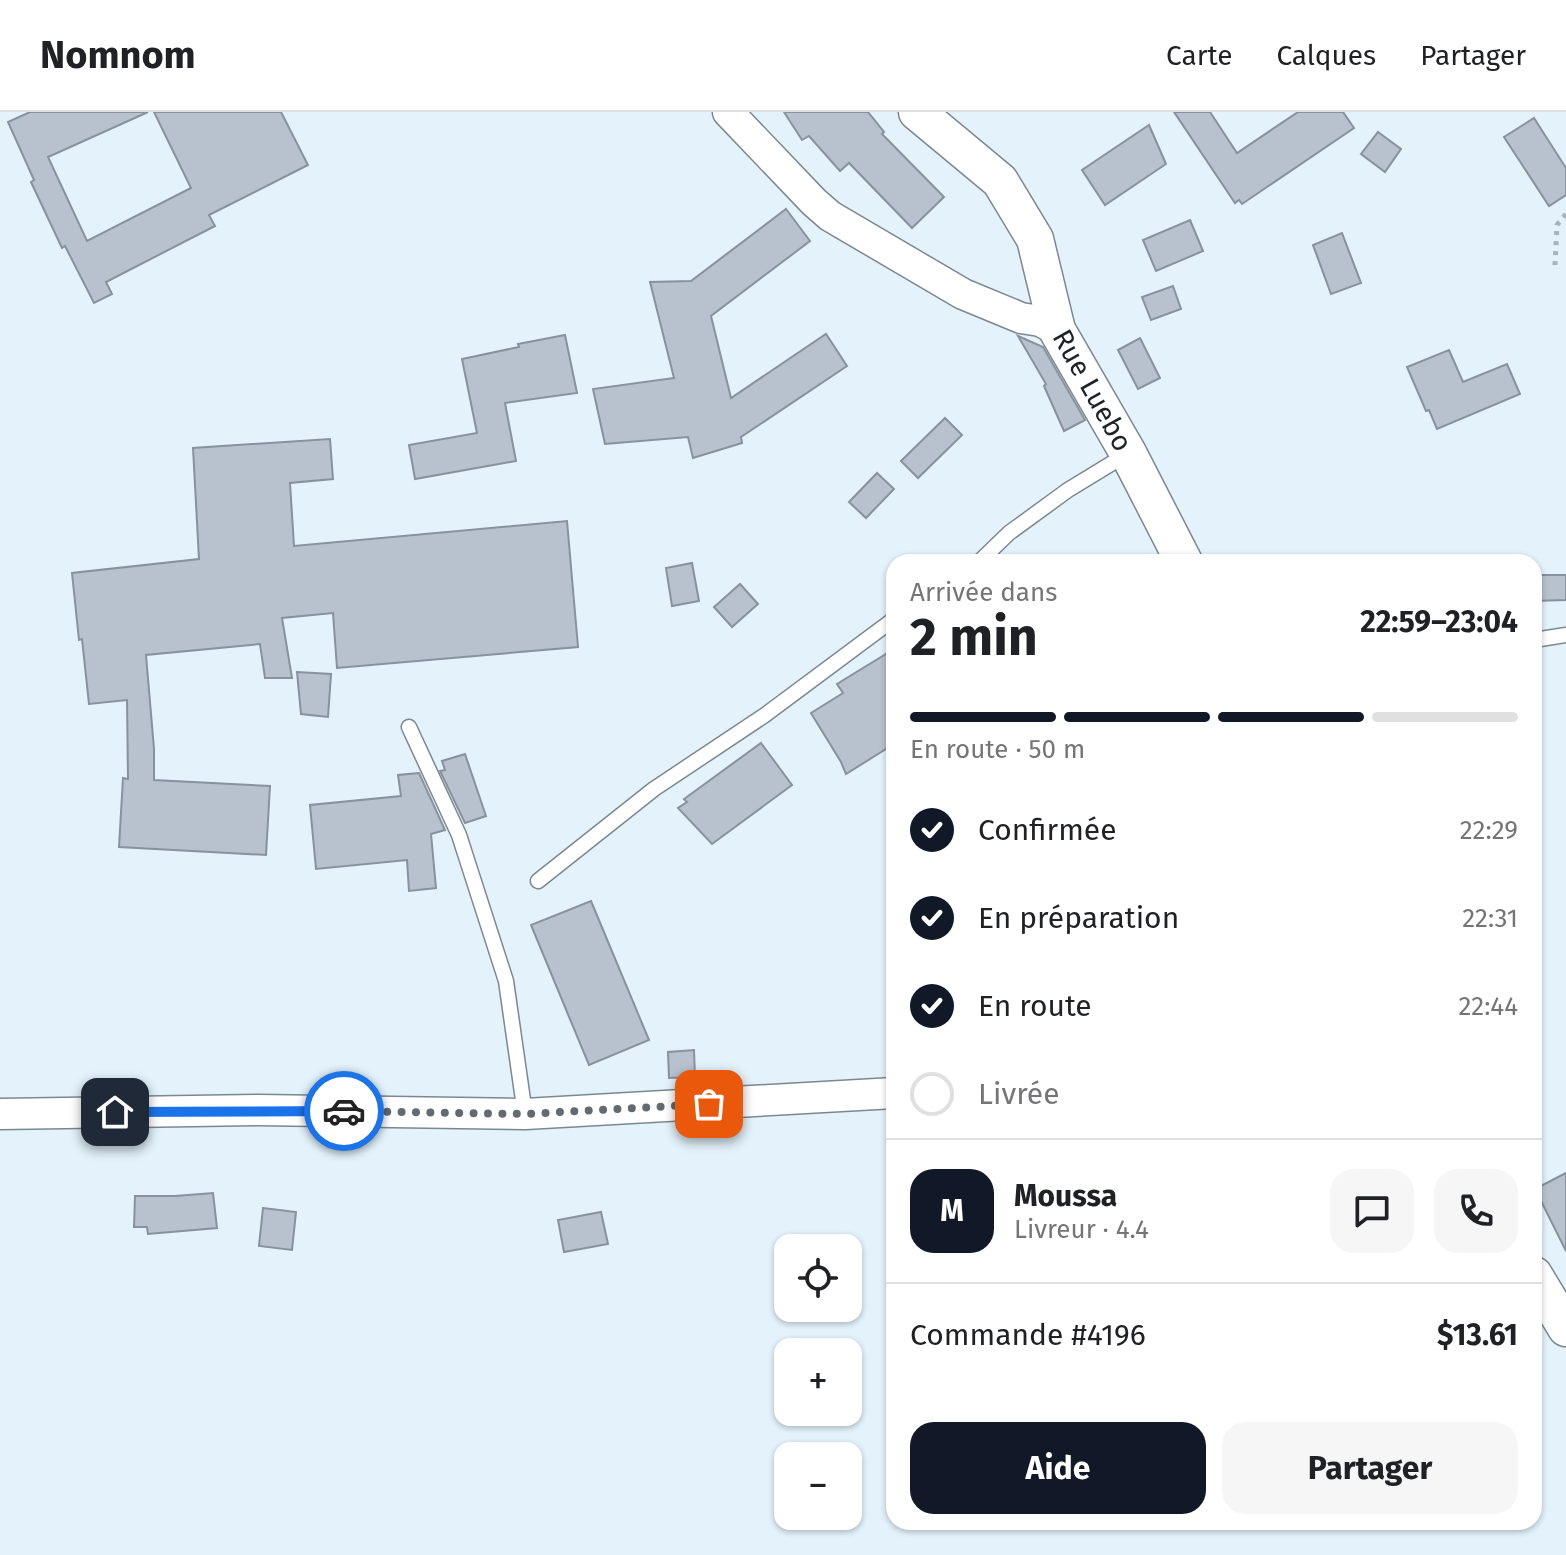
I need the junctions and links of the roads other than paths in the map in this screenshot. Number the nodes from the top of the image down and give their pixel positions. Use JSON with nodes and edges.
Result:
{"nodes":[{"id":1,"x":728,"y":112,"type":"edge"},
{"id":2,"x":917,"y":112,"type":"edge"},
{"id":3,"x":1057,"y":330,"type":"junction"},
{"id":4,"x":1128,"y":453,"type":"junction"},
{"id":5,"x":987,"y":554,"type":"edge"},
{"id":6,"x":1180,"y":554,"type":"edge"},
{"id":7,"x":886,"y":625,"type":"edge"},
{"id":8,"x":1566,"y":635,"type":"edge"},
{"id":9,"x":1542,"y":639,"type":"edge"},
{"id":10,"x":409,"y":727,"type":"dead end"},
{"id":11,"x":538,"y":881,"type":"dead end"},
{"id":12,"x":886,"y":1093,"type":"edge"},
{"id":13,"x":0,"y":1114,"type":"edge"},
{"id":14,"x":525,"y":1114,"type":"junction"},
{"id":15,"x":1542,"y":1288,"type":"edge"},
{"id":16,"x":1566,"y":1328,"type":"edge"}],
"edges":[{"from":1,"to":3,"type":"street"},
{"from":2,"to":3,"type":"street","name":"Rue Luebo"},
{"from":3,"to":4,"type":"street","name":"Rue Luebo"},
{"from":4,"to":5,"type":"lane"},
{"from":4,"to":6,"type":"street","name":"Rue Luebo"},
{"from":7,"to":11,"type":"lane"},
{"from":8,"to":9,"type":"lane"},
{"from":10,"to":14,"type":"lane"},
{"from":12,"to":14,"type":"street"},
{"from":13,"to":14,"type":"street"},
{"from":15,"to":16,"type":"street"}]}
